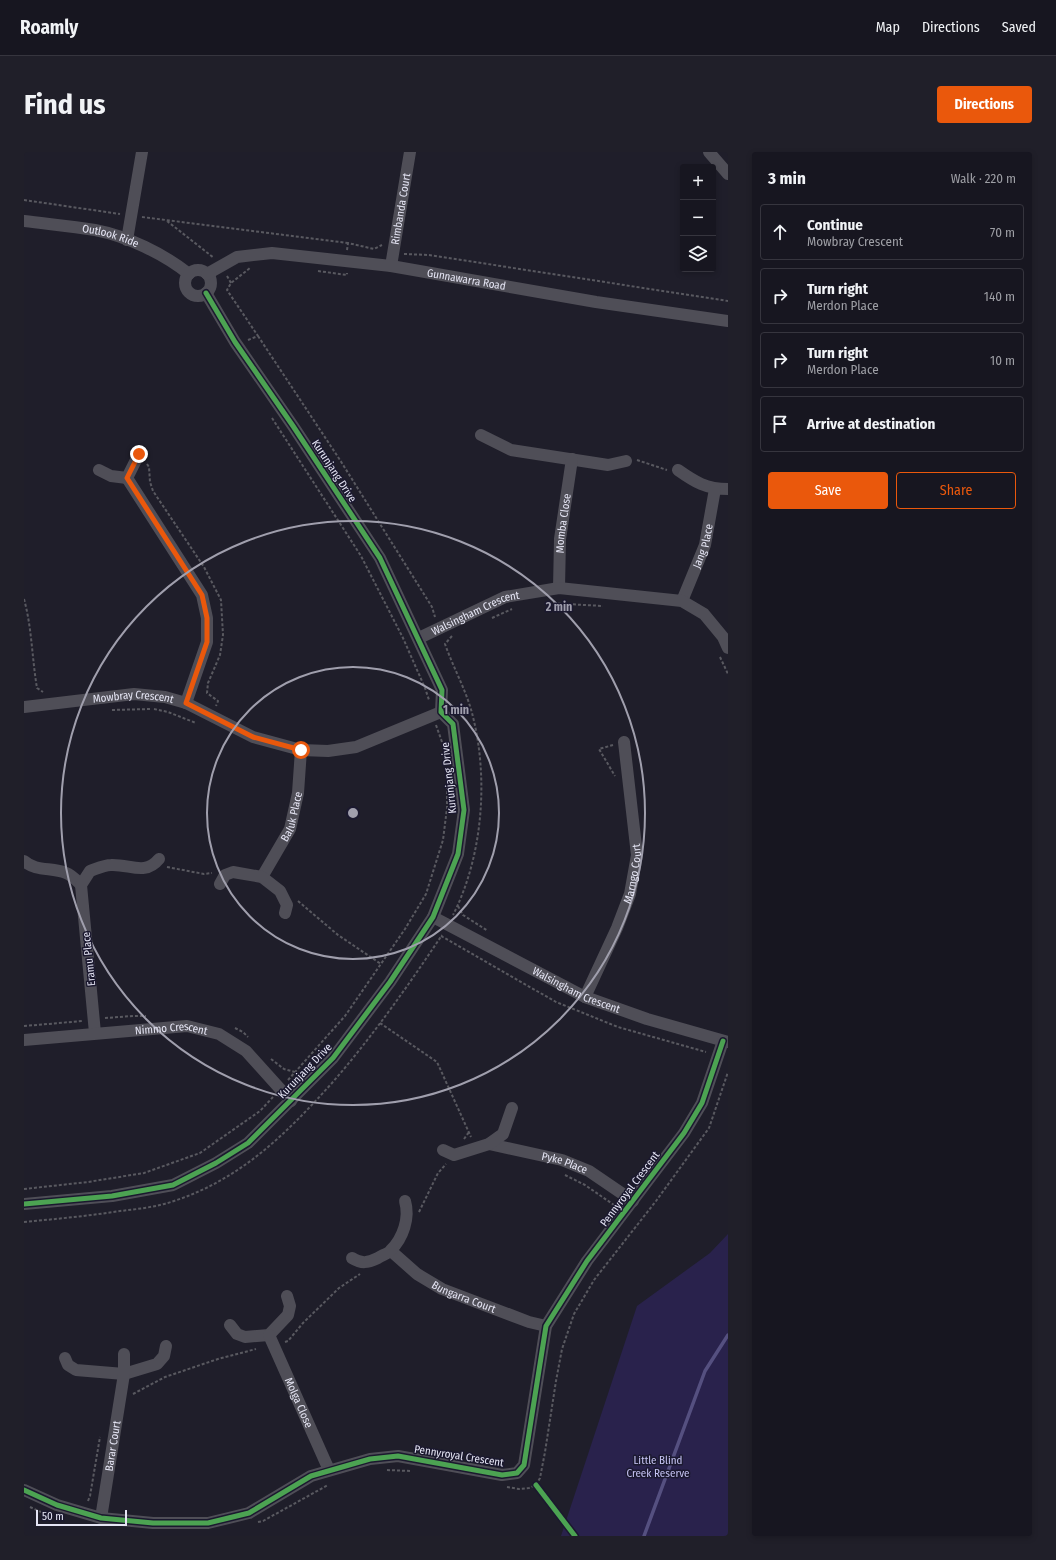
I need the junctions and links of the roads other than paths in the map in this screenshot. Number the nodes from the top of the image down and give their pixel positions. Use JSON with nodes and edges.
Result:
{"nodes":[{"id":1,"x":142,"y":152,"type":"edge"},
{"id":2,"x":410,"y":152,"type":"edge"},
{"id":3,"x":709,"y":152,"type":"edge"},
{"id":4,"x":728,"y":174,"type":"edge"},
{"id":5,"x":24,"y":220,"type":"edge"},
{"id":6,"x":127,"y":240,"type":"junction"},
{"id":7,"x":391,"y":266,"type":"junction"},
{"id":8,"x":189,"y":274,"type":"junction"},
{"id":9,"x":207,"y":274,"type":"junction"},
{"id":10,"x":206,"y":293,"type":"junction"},
{"id":11,"x":728,"y":321,"type":"edge"},
{"id":12,"x":481,"y":435,"type":"dead end"},
{"id":13,"x":139,"y":454,"type":"dead end"},
{"id":14,"x":572,"y":459,"type":"junction"},
{"id":15,"x":626,"y":461,"type":"road end"},
{"id":16,"x":99,"y":470,"type":"dead end"},
{"id":17,"x":678,"y":470,"type":"road end"},
{"id":18,"x":127,"y":478,"type":"junction"},
{"id":19,"x":715,"y":489,"type":"junction"},
{"id":20,"x":728,"y":489,"type":"edge"},
{"id":21,"x":559,"y":588,"type":"junction"},
{"id":22,"x":682,"y":601,"type":"junction"},
{"id":23,"x":419,"y":638,"type":"junction"},
{"id":24,"x":724,"y":652,"type":"edge"},
{"id":25,"x":186,"y":703,"type":"junction"},
{"id":26,"x":24,"y":707,"type":"edge"},
{"id":27,"x":437,"y":713,"type":"junction"},
{"id":28,"x":624,"y":742,"type":"road end"},
{"id":29,"x":301,"y":750,"type":"junction"},
{"id":30,"x":24,"y":861,"type":"edge"},
{"id":31,"x":157,"y":862,"type":"road end"},
{"id":32,"x":262,"y":877,"type":"junction"},
{"id":33,"x":222,"y":879,"type":"road end"},
{"id":34,"x":81,"y":885,"type":"junction"},
{"id":35,"x":285,"y":913,"type":"dead end"},
{"id":36,"x":433,"y":917,"type":"junction"},
{"id":37,"x":585,"y":997,"type":"junction"},
{"id":38,"x":96,"y":1033,"type":"junction"},
{"id":39,"x":24,"y":1040,"type":"edge"},
{"id":40,"x":725,"y":1041,"type":"edge"},
{"id":41,"x":291,"y":1101,"type":"junction"},
{"id":42,"x":512,"y":1108,"type":"dead end"},
{"id":43,"x":488,"y":1144,"type":"junction"},
{"id":44,"x":443,"y":1150,"type":"dead end"},
{"id":45,"x":405,"y":1201,"type":"dead end"},
{"id":46,"x":633,"y":1201,"type":"junction"},
{"id":47,"x":24,"y":1204,"type":"edge"},
{"id":48,"x":390,"y":1251,"type":"junction"},
{"id":49,"x":352,"y":1258,"type":"dead end"},
{"id":50,"x":287,"y":1296,"type":"dead end"},
{"id":51,"x":230,"y":1325,"type":"dead end"},
{"id":52,"x":546,"y":1326,"type":"junction"},
{"id":53,"x":269,"y":1334,"type":"junction"},
{"id":54,"x":166,"y":1346,"type":"dead end"},
{"id":55,"x":124,"y":1354,"type":"dead end"},
{"id":56,"x":65,"y":1358,"type":"dead end"},
{"id":57,"x":124,"y":1374,"type":"junction"},
{"id":58,"x":329,"y":1470,"type":"junction"},
{"id":59,"x":24,"y":1490,"type":"edge"},
{"id":60,"x":101,"y":1518,"type":"junction"}],
"edges":[{"from":1,"to":6,"type":"street"},
{"from":2,"to":7,"type":"street","name":"Rimbanda Court"},
{"from":3,"to":4,"type":"street"},
{"from":5,"to":6,"type":"street","name":"Outlook Ride"},
{"from":6,"to":8,"type":"street","name":"Outlook Ride"},
{"from":7,"to":9,"type":"street","name":"Gunnawarra Road"},
{"from":7,"to":11,"type":"street","name":"Gunnawarra Road"},
{"from":8,"to":9,"type":"street"},
{"from":8,"to":10,"type":"street"},
{"from":9,"to":10,"type":"street"},
{"from":10,"to":23,"type":"street","name":"Kurunjang Drive"},
{"from":12,"to":14,"type":"street"},
{"from":13,"to":18,"type":"street"},
{"from":14,"to":15,"type":"street"},
{"from":14,"to":21,"type":"street","name":"Momba Close"},
{"from":16,"to":18,"type":"street"},
{"from":17,"to":19,"type":"street"},
{"from":18,"to":25,"type":"street"},
{"from":19,"to":20,"type":"street"},
{"from":19,"to":22,"type":"street","name":"Jang Place"},
{"from":21,"to":22,"type":"street","name":"Walsingham Crescent"},
{"from":21,"to":23,"type":"street","name":"Walsingham Crescent"},
{"from":22,"to":24,"type":"street","name":"Walsingham Crescent"},
{"from":23,"to":27,"type":"street","name":"Kurunjang Drive"},
{"from":25,"to":26,"type":"street","name":"Mowbray Crescent"},
{"from":25,"to":29,"type":"street","name":"Mowbray Crescent"},
{"from":27,"to":29,"type":"street","name":"Mowbray Crescent"},
{"from":27,"to":36,"type":"street","name":"Kurunjang Drive"},
{"from":28,"to":37,"type":"street","name":"Marngo Court"},
{"from":29,"to":32,"type":"street","name":"Baluk Place"},
{"from":30,"to":34,"type":"street"},
{"from":31,"to":34,"type":"street"},
{"from":32,"to":33,"type":"street"},
{"from":32,"to":35,"type":"street"},
{"from":34,"to":38,"type":"street","name":"Eramu Place"},
{"from":36,"to":37,"type":"street","name":"Walsingham Crescent"},
{"from":36,"to":41,"type":"street","name":"Kurunjang Drive"},
{"from":37,"to":40,"type":"street","name":"Walsingham Crescent"},
{"from":38,"to":39,"type":"street","name":"Nimmo Crescent"},
{"from":38,"to":41,"type":"street","name":"Nimmo Crescent"},
{"from":40,"to":46,"type":"street","name":"Pennyroyal Crescent"},
{"from":41,"to":47,"type":"street","name":"Kurunjang Drive"},
{"from":42,"to":43,"type":"street"},
{"from":43,"to":44,"type":"street"},
{"from":43,"to":46,"type":"street","name":"Pyke Place"},
{"from":45,"to":48,"type":"street"},
{"from":46,"to":52,"type":"street","name":"Pennyroyal Crescent"},
{"from":48,"to":49,"type":"street"},
{"from":48,"to":52,"type":"street","name":"Bungarra Court"},
{"from":50,"to":53,"type":"street"},
{"from":51,"to":53,"type":"street"},
{"from":52,"to":58,"type":"street","name":"Pennyroyal Crescent"},
{"from":53,"to":58,"type":"street","name":"Molga Close"},
{"from":54,"to":57,"type":"street"},
{"from":55,"to":57,"type":"street","name":"Barar Court"},
{"from":56,"to":57,"type":"street"},
{"from":57,"to":60,"type":"street","name":"Barar Court"},
{"from":58,"to":60,"type":"street","name":"Pennyroyal Crescent"},
{"from":59,"to":60,"type":"street","name":"Pennyroyal Crescent"}]}
